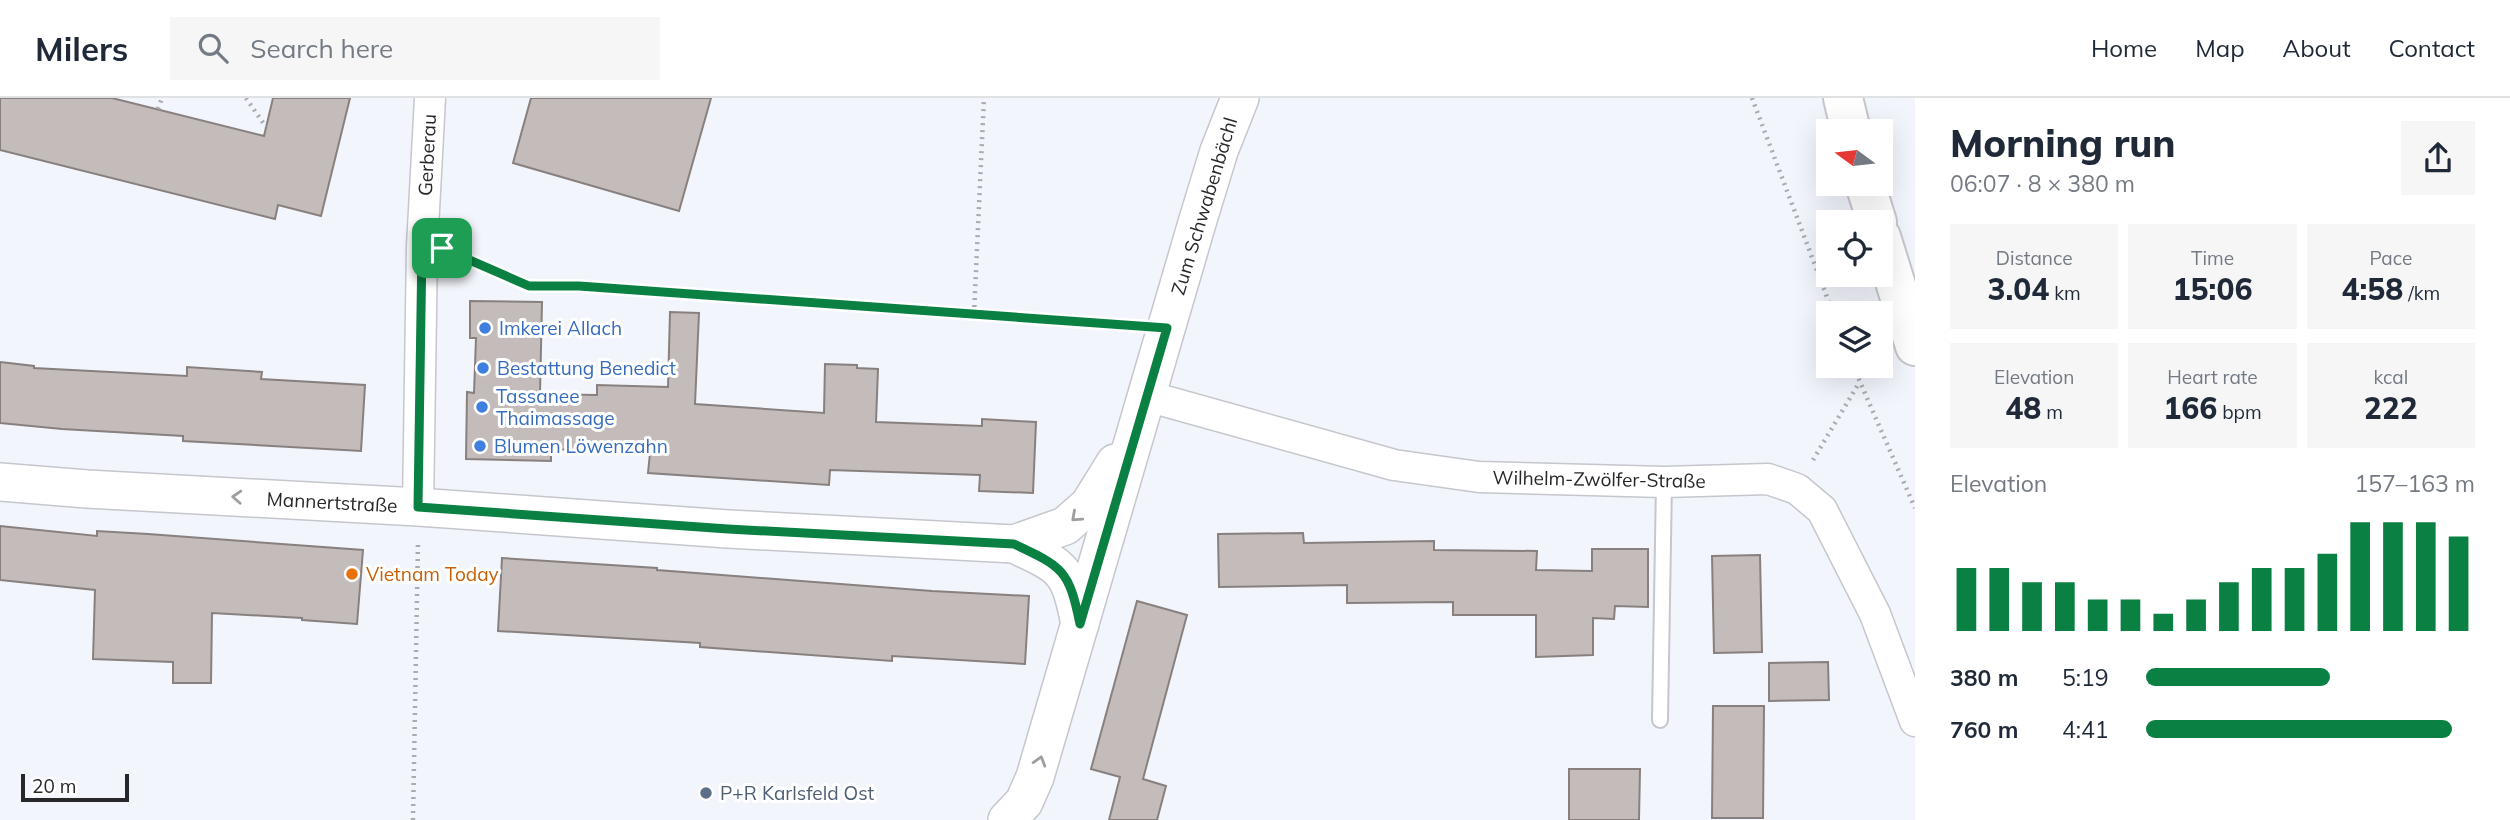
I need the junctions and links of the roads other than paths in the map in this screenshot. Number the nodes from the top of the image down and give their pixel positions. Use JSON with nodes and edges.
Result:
{"nodes":[{"id":1,"x":430,"y":98,"type":"edge"},
{"id":2,"x":1240,"y":98,"type":"edge"},
{"id":3,"x":1843,"y":98,"type":"edge"},
{"id":4,"x":1848,"y":119,"type":"edge"},
{"id":5,"x":1893,"y":275,"type":"edge"},
{"id":6,"x":1915,"y":346,"type":"edge"},
{"id":7,"x":1147,"y":396,"type":"junction"},
{"id":8,"x":0,"y":482,"type":"edge"},
{"id":9,"x":1664,"y":482,"type":"junction"},
{"id":10,"x":418,"y":507,"type":"junction"},
{"id":11,"x":1014,"y":544,"type":"junction"},
{"id":12,"x":1080,"y":624,"type":"junction"},
{"id":13,"x":1660,"y":720,"type":"dead end"},
{"id":14,"x":1915,"y":721,"type":"edge"},
{"id":15,"x":1007,"y":820,"type":"edge"}],
"edges":[{"from":1,"to":10,"type":"street","name":"Gerberau"},
{"from":2,"to":7,"type":"street","name":"Zum Schwabenbächl"},
{"from":3,"to":4,"type":"main road"},
{"from":5,"to":6,"type":"main road"},
{"from":7,"to":9,"type":"street","name":"Wilhelm-Zwölfer-Straße"},
{"from":7,"to":11,"type":"street","name":"Zum Schwabenbächl","one_way":true},
{"from":7,"to":12,"type":"street","name":"Zum Schwabenbächl"},
{"from":10,"to":8,"type":"street","name":"Mannertstraße","one_way":true},
{"from":9,"to":13,"type":"lane"},
{"from":9,"to":14,"type":"street","name":"Wilhelm-Zwölfer-Straße"},
{"from":10,"to":11,"type":"street","name":"Mannertstraße"},
{"from":11,"to":12,"type":"street","name":"Mannertstraße"},
{"from":15,"to":12,"type":"street","name":"Zum Schwabenbächl","one_way":true}]}
